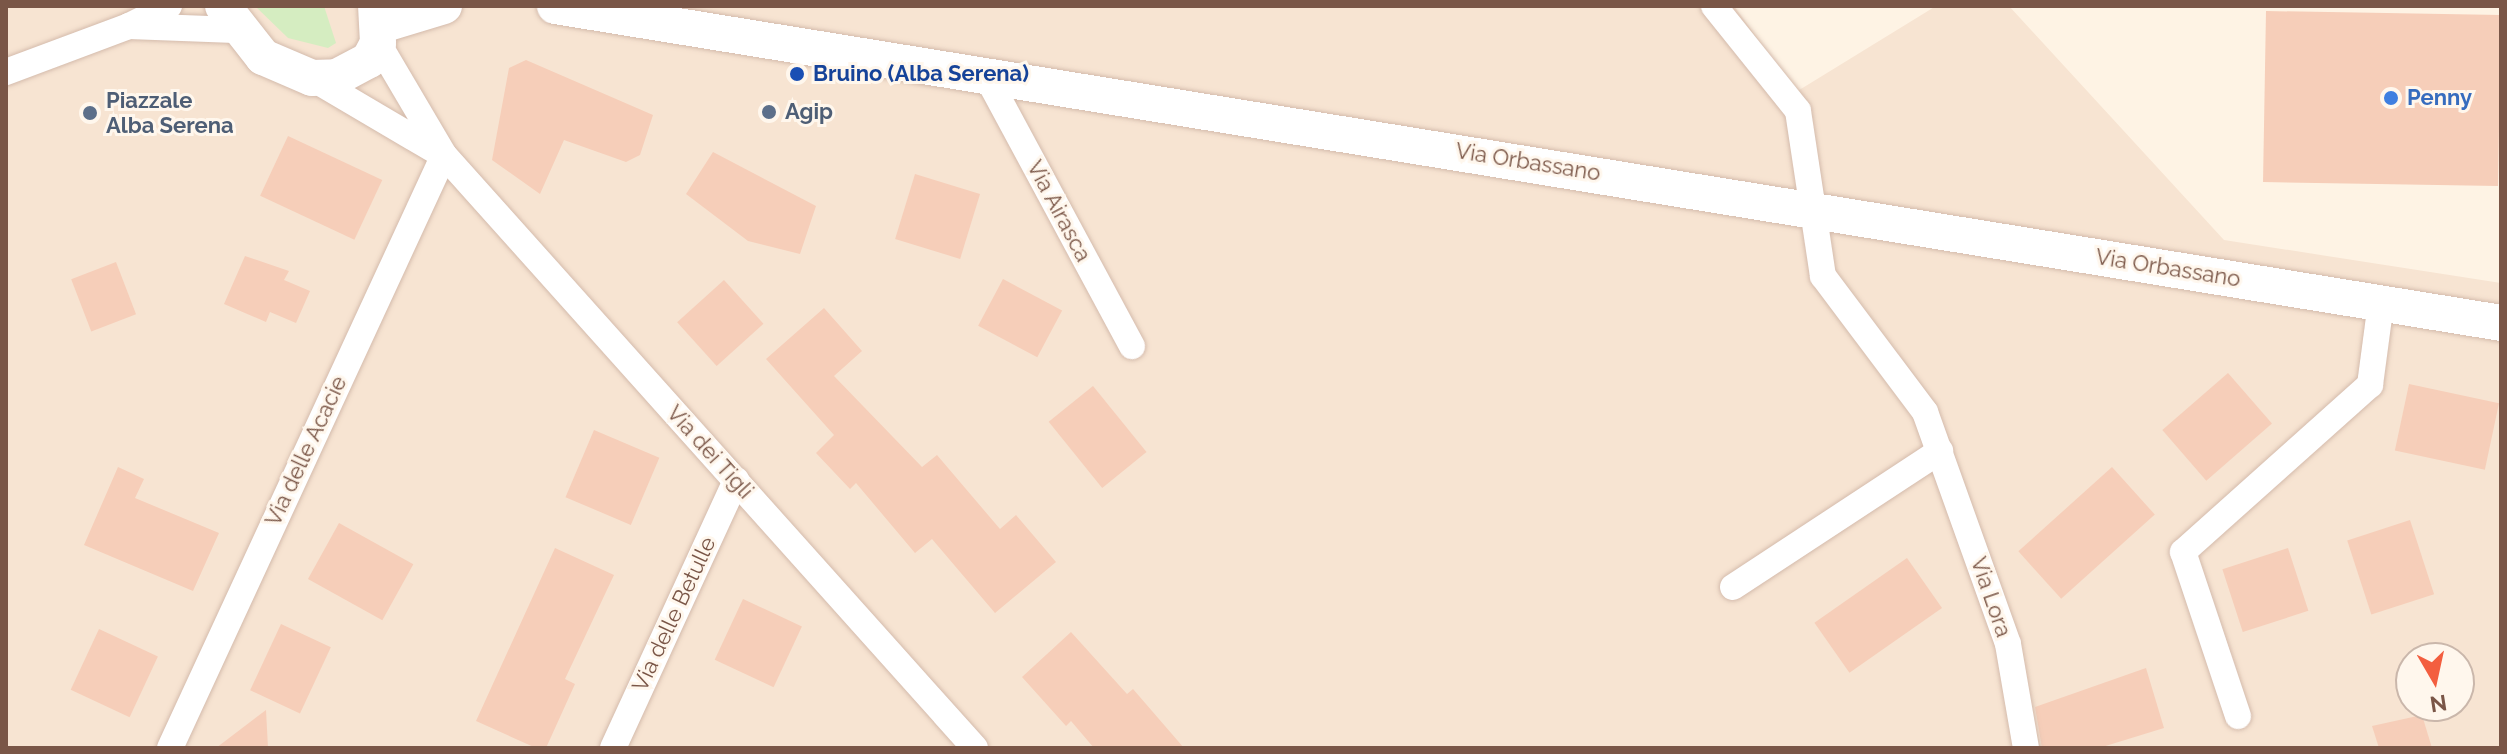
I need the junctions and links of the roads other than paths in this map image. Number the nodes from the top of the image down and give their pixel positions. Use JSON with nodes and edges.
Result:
{"nodes":[{"id":1,"x":169,"y":6,"type":"edge"},
{"id":2,"x":444,"y":6,"type":"edge"},
{"id":3,"x":555,"y":6,"type":"edge"},
{"id":4,"x":1714,"y":6,"type":"edge"},
{"id":5,"x":229,"y":18,"type":"edge"},
{"id":6,"x":377,"y":25,"type":"edge"},
{"id":7,"x":129,"y":26,"type":"junction"},
{"id":8,"x":6,"y":72,"type":"edge"},
{"id":9,"x":986,"y":75,"type":"junction"},
{"id":10,"x":312,"y":78,"type":"junction"},
{"id":11,"x":444,"y":155,"type":"junction"},
{"id":12,"x":1815,"y":209,"type":"junction"},
{"id":13,"x":2381,"y":303,"type":"junction"},
{"id":14,"x":2501,"y":323,"type":"edge"},
{"id":15,"x":1132,"y":346,"type":"dead end"},
{"id":16,"x":1940,"y":451,"type":"junction"},
{"id":17,"x":736,"y":480,"type":"junction"},
{"id":18,"x":1733,"y":587,"type":"dead end"},
{"id":19,"x":2238,"y":716,"type":"dead end"},
{"id":20,"x":170,"y":748,"type":"edge"},
{"id":21,"x":613,"y":748,"type":"edge"},
{"id":22,"x":975,"y":748,"type":"edge"},
{"id":23,"x":2026,"y":748,"type":"edge"}],
"edges":[{"from":1,"to":7,"type":"street"},
{"from":2,"to":6,"type":"main road"},
{"from":3,"to":9,"type":"main road","name":"Via Orbassano"},
{"from":4,"to":12,"type":"street","name":"Via Lora"},
{"from":5,"to":7,"type":"street"},
{"from":5,"to":10,"type":"main road"},
{"from":6,"to":10,"type":"main road"},
{"from":6,"to":11,"type":"street","name":"Via dei Tigli"},
{"from":7,"to":8,"type":"street"},
{"from":9,"to":12,"type":"main road","name":"Via Orbassano"},
{"from":9,"to":15,"type":"street","name":"Via Airasca"},
{"from":10,"to":11,"type":"street","name":"Via dei Tigli"},
{"from":11,"to":17,"type":"street","name":"Via dei Tigli"},
{"from":11,"to":20,"type":"street","name":"Via delle Acacie"},
{"from":12,"to":13,"type":"main road","name":"Via Orbassano"},
{"from":12,"to":16,"type":"street","name":"Via Lora"},
{"from":13,"to":14,"type":"main road","name":"Via Orbassano"},
{"from":13,"to":19,"type":"street"},
{"from":16,"to":18,"type":"street"},
{"from":16,"to":23,"type":"street","name":"Via Lora"},
{"from":17,"to":21,"type":"street","name":"Via delle Betulle"},
{"from":17,"to":22,"type":"street","name":"Via dei Tigli"}]}
